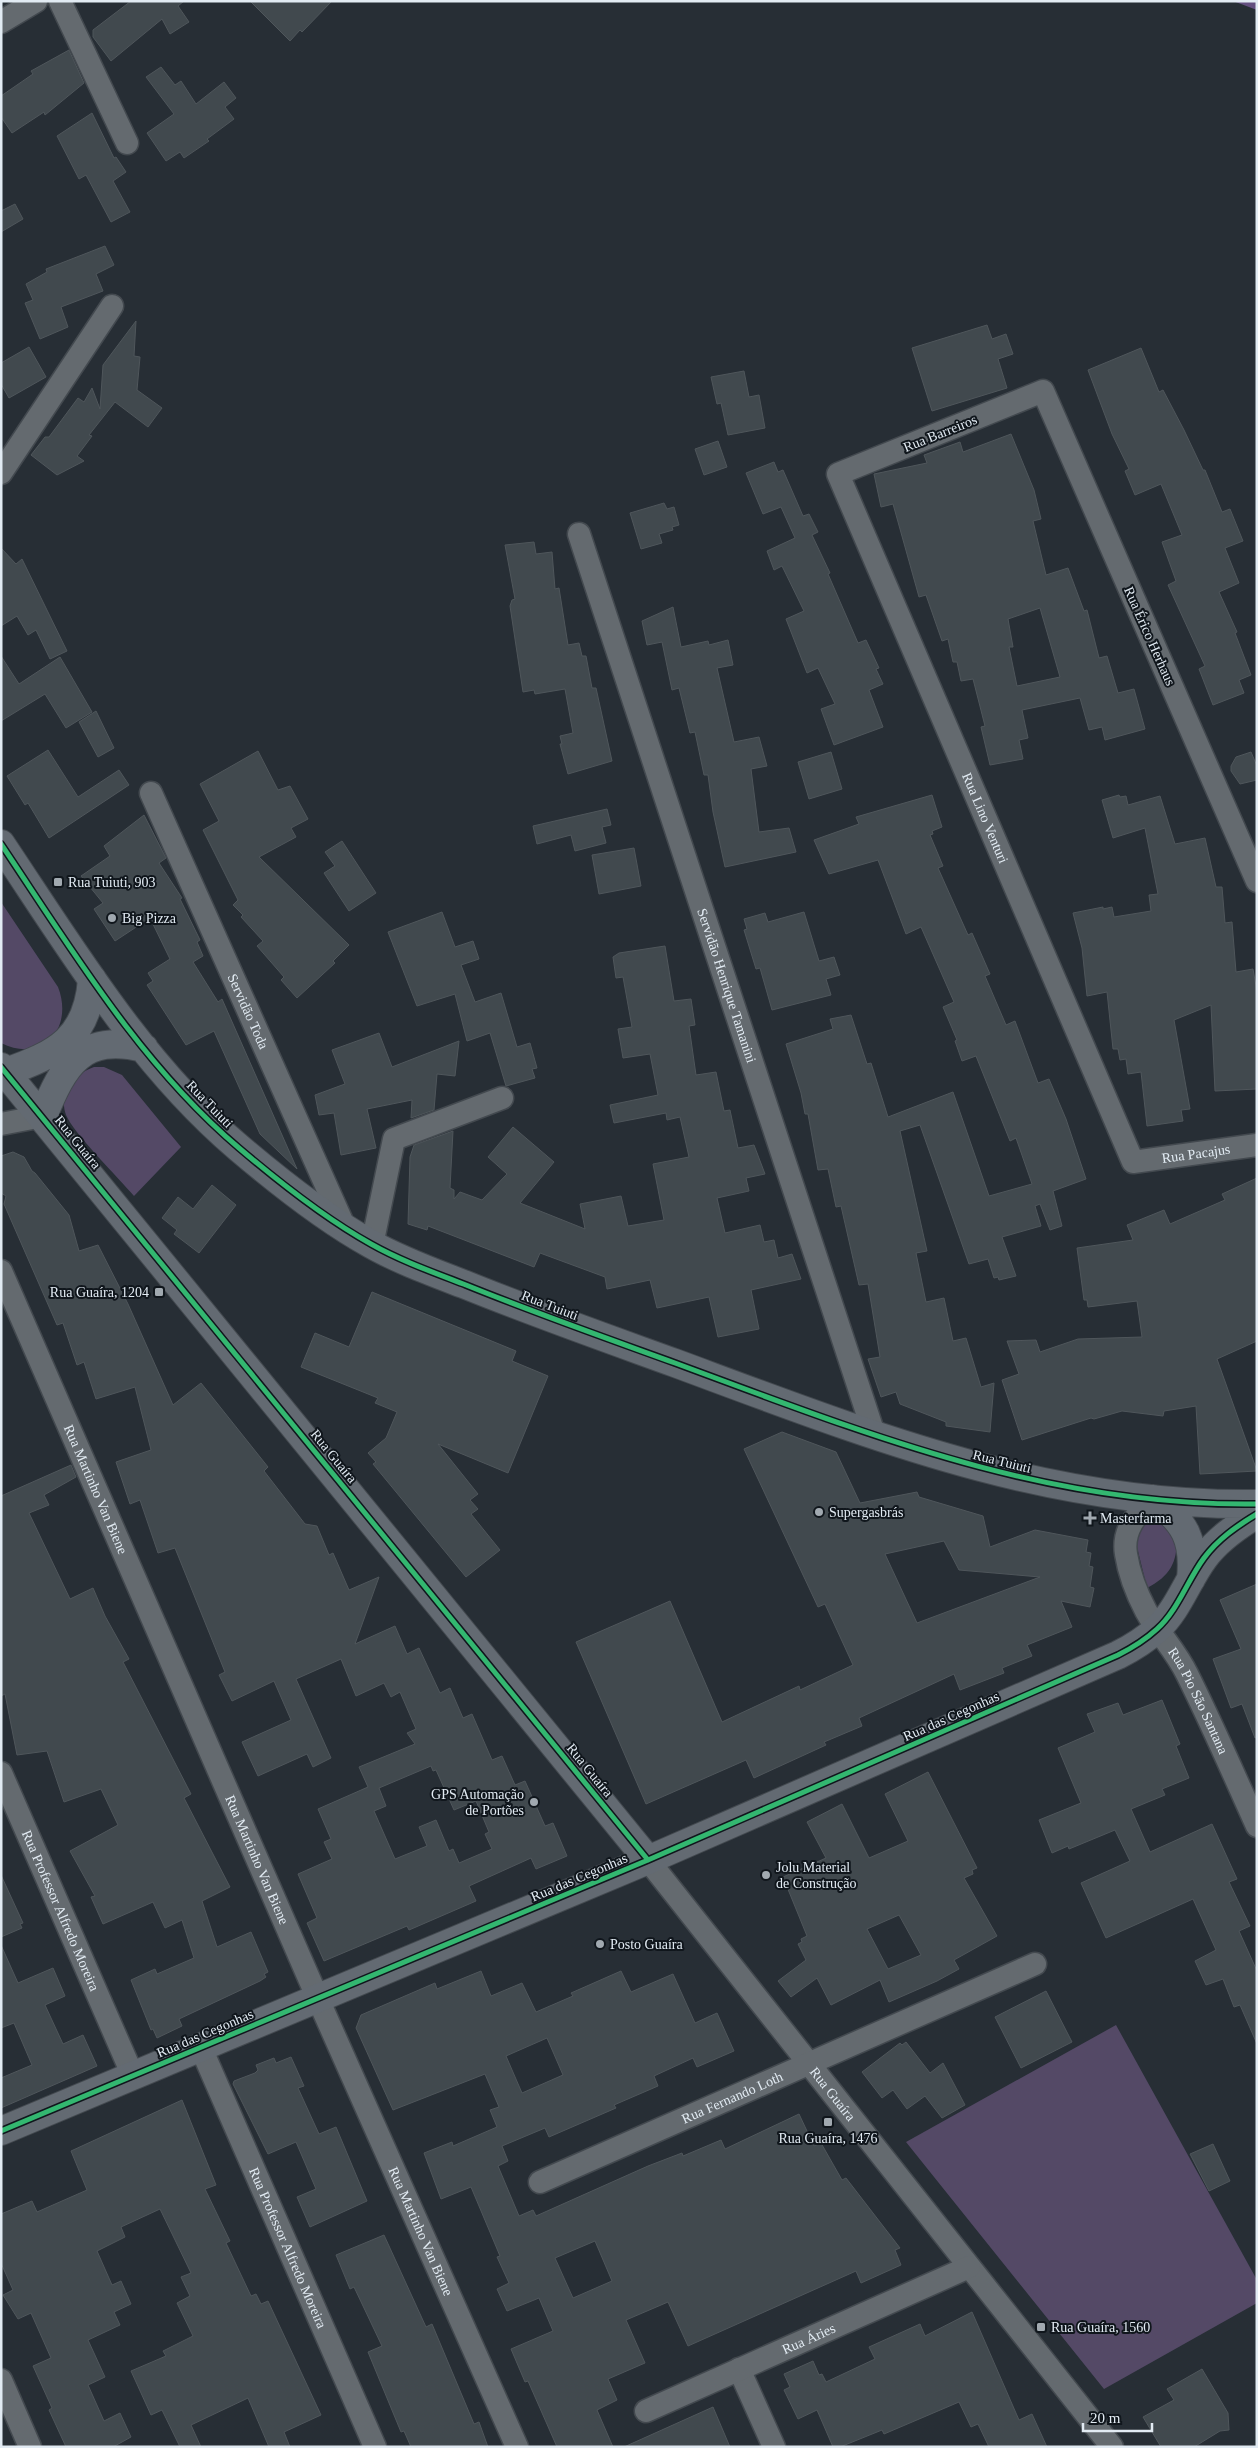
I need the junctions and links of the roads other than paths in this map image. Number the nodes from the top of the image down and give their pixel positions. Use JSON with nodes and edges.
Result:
{"nodes":[{"id":1,"x":60,"y":1,"type":"edge"},
{"id":2,"x":34,"y":2,"type":"edge"},
{"id":3,"x":1,"y":22,"type":"edge"},
{"id":4,"x":127,"y":143,"type":"dead end"},
{"id":5,"x":112,"y":306,"type":"dead end"},
{"id":6,"x":1043,"y":391,"type":"joint"},
{"id":7,"x":1,"y":473,"type":"edge"},
{"id":8,"x":838,"y":474,"type":"joint"},
{"id":9,"x":579,"y":534,"type":"dead end"},
{"id":10,"x":152,"y":793,"type":"dead end"},
{"id":11,"x":1,"y":844,"type":"edge"},
{"id":12,"x":1257,"y":881,"type":"edge"},
{"id":13,"x":92,"y":979,"type":"junction"},
{"id":14,"x":144,"y":1048,"type":"junction"},
{"id":15,"x":3,"y":1074,"type":"edge"},
{"id":16,"x":502,"y":1098,"type":"dead end"},
{"id":17,"x":43,"y":1116,"type":"junction"},
{"id":18,"x":1,"y":1124,"type":"edge"},
{"id":19,"x":1257,"y":1145,"type":"edge"},
{"id":20,"x":1133,"y":1162,"type":"joint"},
{"id":21,"x":346,"y":1228,"type":"junction"},
{"id":22,"x":372,"y":1245,"type":"junction"},
{"id":23,"x":1,"y":1271,"type":"edge"},
{"id":24,"x":875,"y":1437,"type":"junction"},
{"id":25,"x":1153,"y":1499,"type":"junction"},
{"id":26,"x":1257,"y":1504,"type":"edge"},
{"id":27,"x":1257,"y":1514,"type":"edge"},
{"id":28,"x":1191,"y":1579,"type":"junction"},
{"id":29,"x":1158,"y":1629,"type":"junction"},
{"id":30,"x":1,"y":1773,"type":"edge"},
{"id":31,"x":1257,"y":1826,"type":"edge"},
{"id":32,"x":648,"y":1860,"type":"junction"},
{"id":33,"x":1035,"y":1964,"type":"dead end"},
{"id":34,"x":318,"y":1998,"type":"junction"},
{"id":35,"x":200,"y":2048,"type":"junction"},
{"id":36,"x":809,"y":2064,"type":"junction"},
{"id":37,"x":133,"y":2076,"type":"junction"},
{"id":38,"x":1,"y":2131,"type":"edge"},
{"id":39,"x":540,"y":2182,"type":"dead end"},
{"id":40,"x":969,"y":2266,"type":"junction"},
{"id":41,"x":739,"y":2369,"type":"junction"},
{"id":42,"x":1,"y":2380,"type":"edge"},
{"id":43,"x":646,"y":2410,"type":"dead end"},
{"id":44,"x":30,"y":2447,"type":"edge"},
{"id":45,"x":376,"y":2447,"type":"edge"},
{"id":46,"x":517,"y":2447,"type":"edge"},
{"id":47,"x":774,"y":2447,"type":"edge"},
{"id":48,"x":1112,"y":2447,"type":"edge"}],
"edges":[{"from":1,"to":4,"type":"street"},
{"from":2,"to":3,"type":"street"},
{"from":5,"to":7,"type":"street"},
{"from":6,"to":8,"type":"street","name":"Rua Barreiros"},
{"from":6,"to":12,"type":"street","name":"Rua Érico Herhaus"},
{"from":8,"to":20,"type":"street","name":"Rua Lino Venturi"},
{"from":9,"to":24,"type":"street","name":"Servidão Henrique Tamanini"},
{"from":10,"to":21,"type":"street","name":"Servidão Toda"},
{"from":11,"to":13,"type":"main road","name":"Rua Tuiuti"},
{"from":13,"to":14,"type":"main road","name":"Rua Tuiuti"},
{"from":13,"to":15,"type":"main road"},
{"from":14,"to":17,"type":"main road"},
{"from":14,"to":21,"type":"main road","name":"Rua Tuiuti"},
{"from":15,"to":17,"type":"main road","name":"Rua Guaíra"},
{"from":16,"to":22,"type":"street"},
{"from":17,"to":18,"type":"street"},
{"from":17,"to":32,"type":"main road","name":"Rua Guaíra"},
{"from":19,"to":20,"type":"street","name":"Rua Pacajus"},
{"from":21,"to":22,"type":"main road","name":"Rua Tuiuti"},
{"from":22,"to":24,"type":"main road","name":"Rua Tuiuti"},
{"from":23,"to":34,"type":"street","name":"Rua Martinho Van Biene"},
{"from":24,"to":25,"type":"main road","name":"Rua Tuiuti"},
{"from":25,"to":26,"type":"main road","name":"Rua Tuiuti"},
{"from":25,"to":28,"type":"main road"},
{"from":25,"to":29,"type":"street","name":"Rua Pio São Santana"},
{"from":27,"to":28,"type":"main road"},
{"from":28,"to":29,"type":"main road","name":"Rua das Cegonhas"},
{"from":29,"to":31,"type":"street","name":"Rua Pio São Santana"},
{"from":29,"to":32,"type":"main road","name":"Rua das Cegonhas"},
{"from":30,"to":37,"type":"street","name":"Rua Professor Alfredo Moreira"},
{"from":32,"to":34,"type":"main road","name":"Rua das Cegonhas"},
{"from":32,"to":36,"type":"street","name":"Rua Guaíra"},
{"from":33,"to":36,"type":"street","name":"Rua Fernando Loth"},
{"from":34,"to":35,"type":"main road","name":"Rua das Cegonhas"},
{"from":34,"to":46,"type":"street","name":"Rua Martinho Van Biene"},
{"from":35,"to":37,"type":"main road","name":"Rua das Cegonhas"},
{"from":35,"to":45,"type":"street","name":"Rua Professor Alfredo Moreira"},
{"from":36,"to":39,"type":"street","name":"Rua Fernando Loth"},
{"from":36,"to":40,"type":"street","name":"Rua Guaíra"},
{"from":37,"to":38,"type":"main road","name":"Rua das Cegonhas"},
{"from":40,"to":41,"type":"street","name":"Rua Áries"},
{"from":40,"to":48,"type":"street","name":"Rua Guaíra"},
{"from":41,"to":43,"type":"street","name":"Rua Áries"},
{"from":41,"to":47,"type":"street"},
{"from":42,"to":44,"type":"street"}]}
